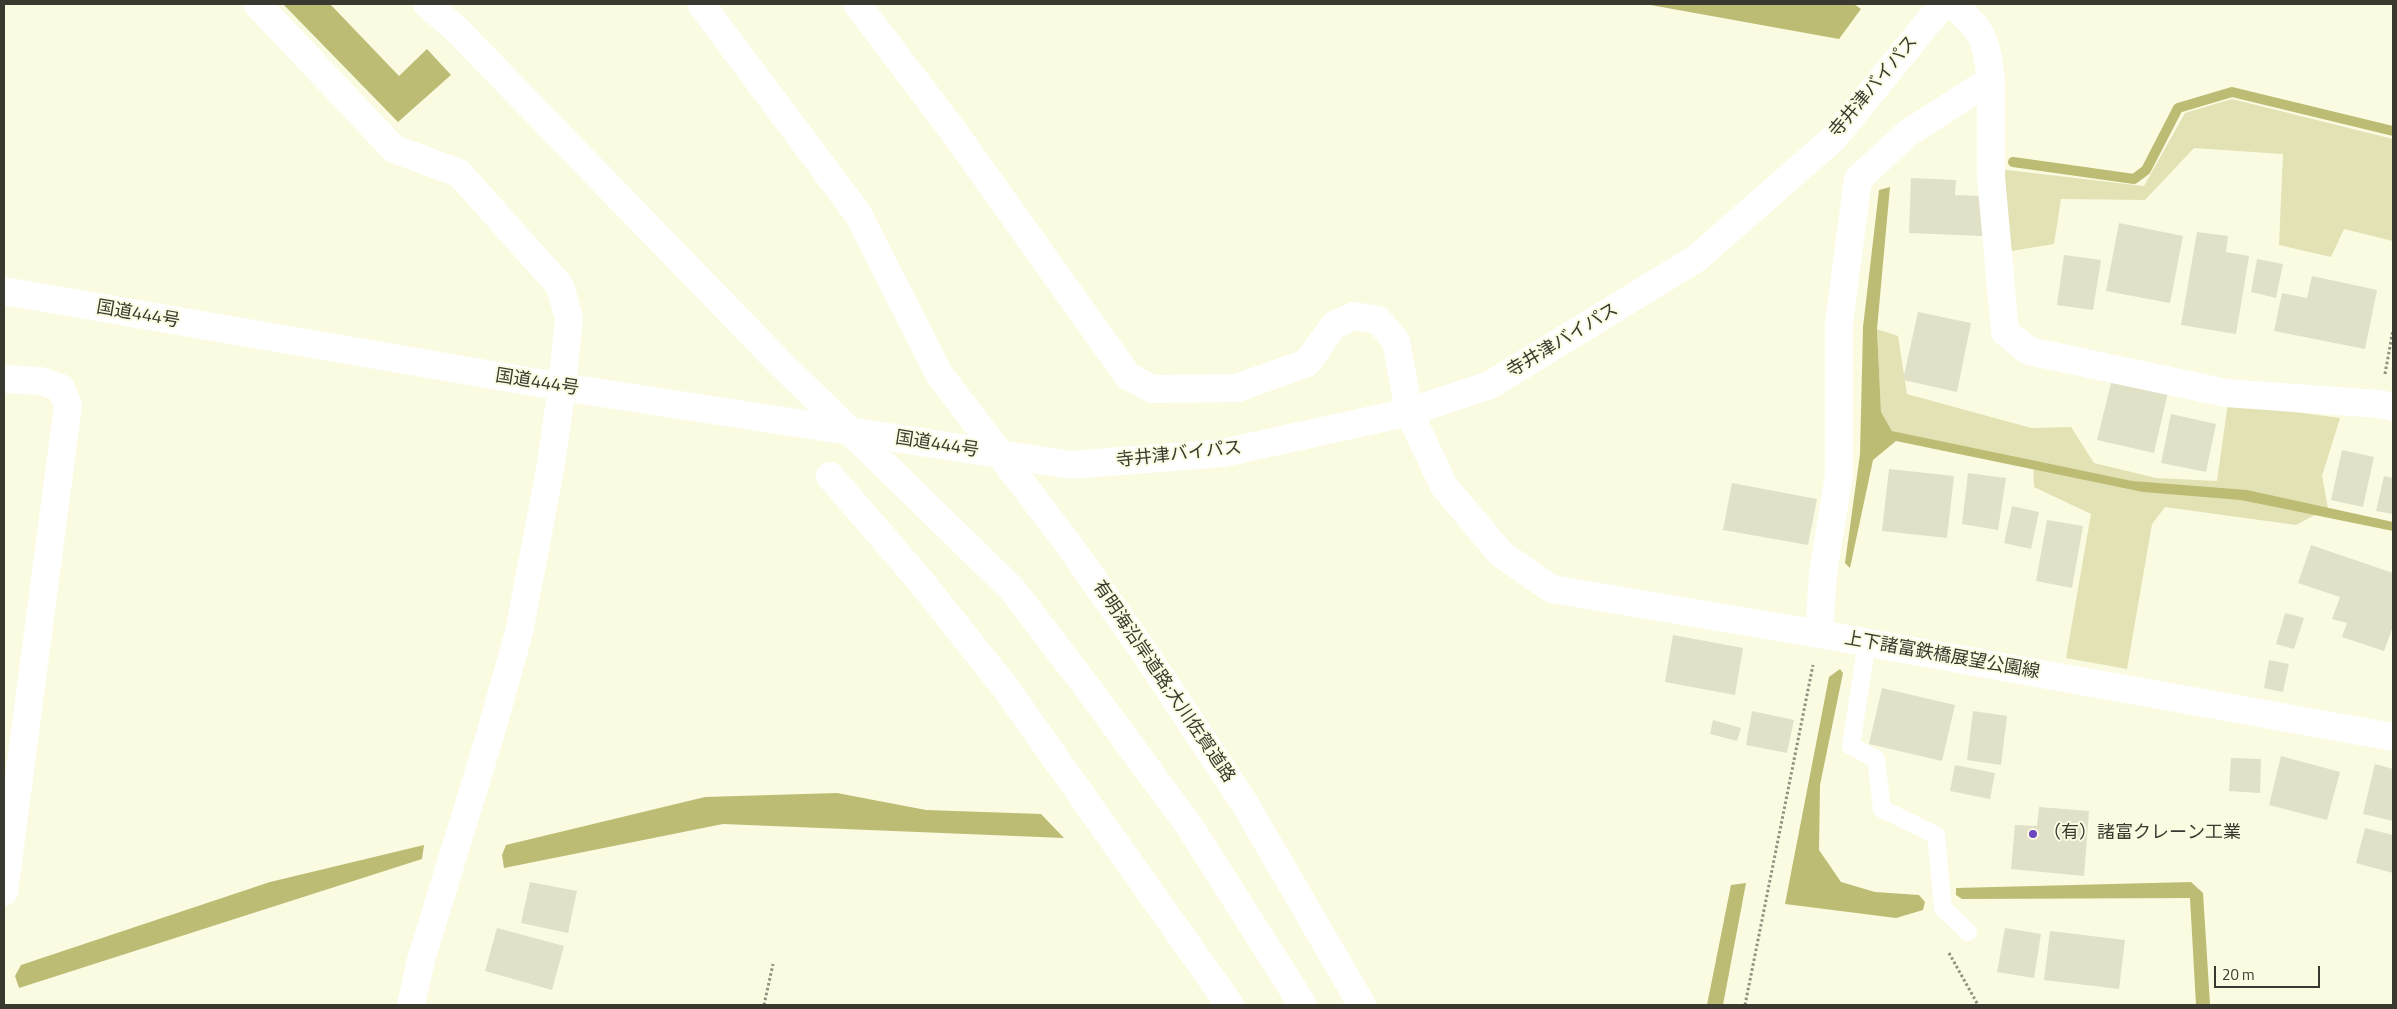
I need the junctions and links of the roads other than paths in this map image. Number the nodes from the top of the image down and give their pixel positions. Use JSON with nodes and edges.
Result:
{"nodes":[{"id":1,"x":257,"y":4,"type":"edge"},
{"id":2,"x":427,"y":4,"type":"edge"},
{"id":3,"x":701,"y":4,"type":"edge"},
{"id":4,"x":857,"y":4,"type":"edge"},
{"id":5,"x":1943,"y":4,"type":"edge"},
{"id":6,"x":1951,"y":4,"type":"edge"},
{"id":7,"x":1990,"y":80,"type":"junction"},
{"id":8,"x":4,"y":291,"type":"edge"},
{"id":9,"x":4,"y":379,"type":"edge"},
{"id":10,"x":562,"y":387,"type":"junction"},
{"id":11,"x":2386,"y":405,"type":"edge"},
{"id":12,"x":1409,"y":412,"type":"junction"},
{"id":13,"x":1071,"y":465,"type":"joint"},
{"id":14,"x":830,"y":476,"type":"dead end"},
{"id":15,"x":1819,"y":634,"type":"junction"},
{"id":16,"x":1867,"y":642,"type":"junction"},
{"id":17,"x":2393,"y":737,"type":"edge"},
{"id":18,"x":4,"y":892,"type":"edge"},
{"id":19,"x":1968,"y":932,"type":"dead end"},
{"id":20,"x":411,"y":1005,"type":"edge"},
{"id":21,"x":1230,"y":1005,"type":"edge"},
{"id":22,"x":1302,"y":1005,"type":"edge"},
{"id":23,"x":1362,"y":1005,"type":"edge"}],
"edges":[{"from":1,"to":10,"type":"main road"},
{"from":2,"to":22,"type":"main road"},
{"from":3,"to":23,"type":"main road","name":"有明海沿岸道路;大川佐賀道路"},
{"from":4,"to":12,"type":"main road","name":"上下諸富鉄橋展望公園線"},
{"from":5,"to":12,"type":"main road","name":"寺井津バイパス"},
{"from":6,"to":7,"type":"main road"},
{"from":7,"to":11,"type":"main road"},
{"from":7,"to":15,"type":"main road"},
{"from":8,"to":10,"type":"main road","name":"国道444号"},
{"from":9,"to":18,"type":"main road"},
{"from":10,"to":13,"type":"main road","name":"国道444号"},
{"from":10,"to":20,"type":"main road"},
{"from":12,"to":13,"type":"main road","name":"寺井津バイパス"},
{"from":12,"to":15,"type":"main road","name":"上下諸富鉄橋展望公園線"},
{"from":14,"to":21,"type":"main road"},
{"from":15,"to":16,"type":"main road","name":"上下諸富鉄橋展望公園線"},
{"from":16,"to":17,"type":"main road","name":"上下諸富鉄橋展望公園線"},
{"from":16,"to":19,"type":"lane"}]}
